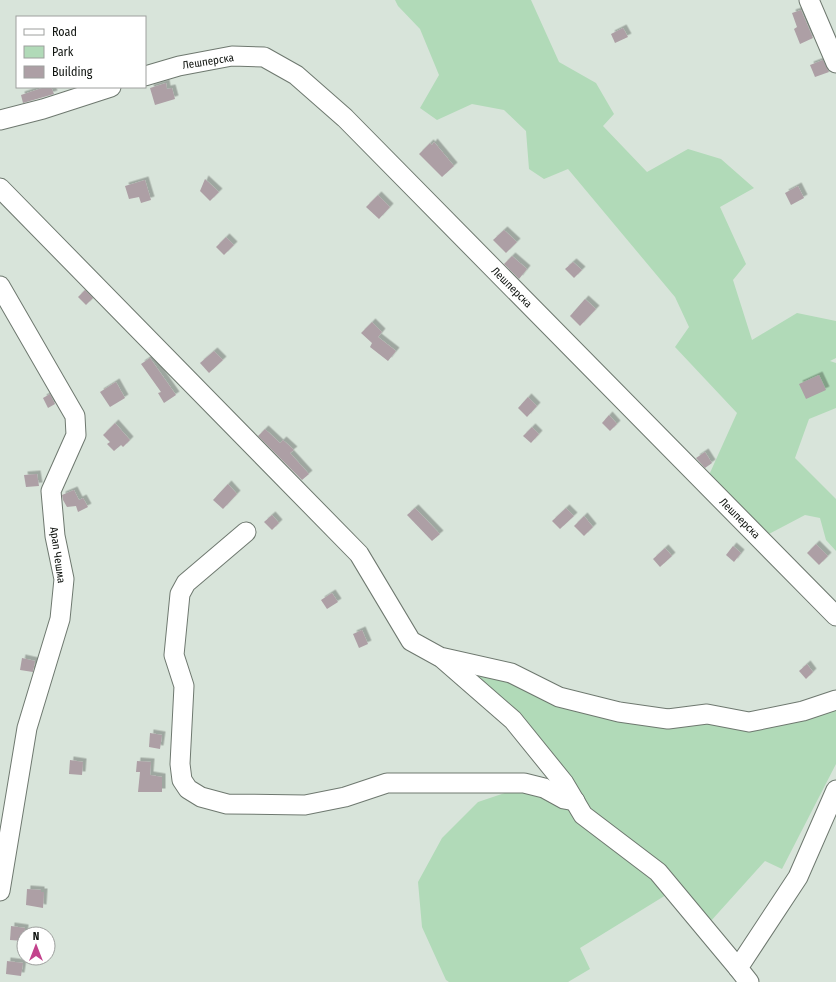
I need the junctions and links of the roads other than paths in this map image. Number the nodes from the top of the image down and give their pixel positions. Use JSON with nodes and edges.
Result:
{"nodes":[{"id":1,"x":809,"y":0,"type":"edge"},
{"id":2,"x":836,"y":63,"type":"edge"},
{"id":3,"x":146,"y":76,"type":"edge"},
{"id":4,"x":108,"y":88,"type":"edge"},
{"id":5,"x":0,"y":120,"type":"edge"},
{"id":6,"x":0,"y":188,"type":"edge"},
{"id":7,"x":0,"y":286,"type":"edge"},
{"id":8,"x":246,"y":532,"type":"dead end"},
{"id":9,"x":836,"y":616,"type":"edge"},
{"id":10,"x":440,"y":657,"type":"junction"},
{"id":11,"x":836,"y":700,"type":"edge"},
{"id":12,"x":836,"y":790,"type":"edge"},
{"id":13,"x":575,"y":801,"type":"junction"},
{"id":14,"x":0,"y":891,"type":"edge"},
{"id":15,"x":744,"y":975,"type":"edge"}],
"edges":[{"from":1,"to":2,"type":"street"},
{"from":3,"to":9,"type":"street","name":"Лешперска"},
{"from":4,"to":5,"type":"street"},
{"from":6,"to":10,"type":"street"},
{"from":7,"to":14,"type":"street","name":"Арап Чешма"},
{"from":8,"to":13,"type":"street"},
{"from":10,"to":11,"type":"street"},
{"from":10,"to":13,"type":"street"},
{"from":12,"to":15,"type":"street"},
{"from":13,"to":15,"type":"street"}]}
